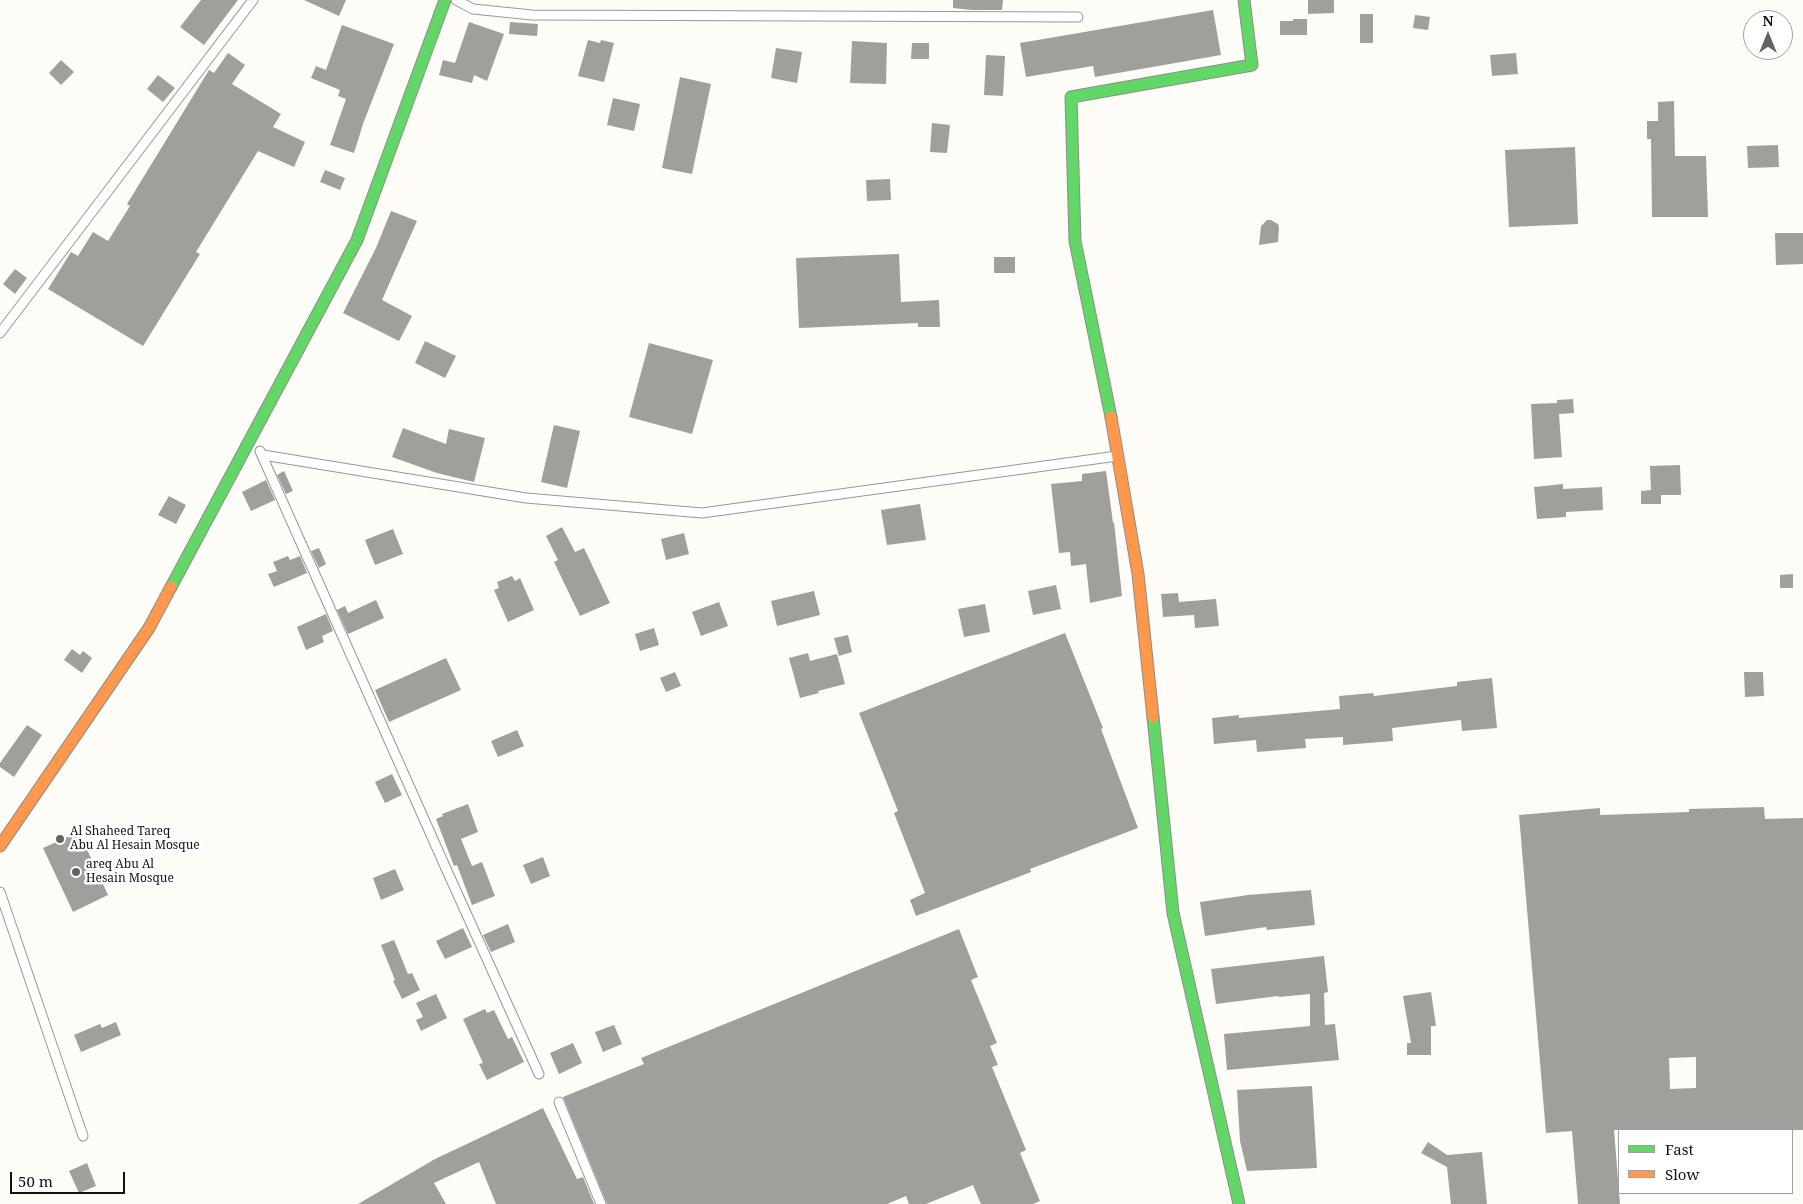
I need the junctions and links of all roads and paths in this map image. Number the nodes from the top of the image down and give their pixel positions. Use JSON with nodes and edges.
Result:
{"nodes":[{"id":1,"x":253,"y":0,"type":"edge"},
{"id":2,"x":445,"y":0,"type":"edge"},
{"id":3,"x":456,"y":0,"type":"edge"},
{"id":4,"x":1244,"y":0,"type":"edge"},
{"id":5,"x":1078,"y":17,"type":"dead end"},
{"id":6,"x":0,"y":333,"type":"edge"},
{"id":7,"x":251,"y":438,"type":"junction"},
{"id":8,"x":263,"y":455,"type":"junction"},
{"id":9,"x":1119,"y":456,"type":"junction"},
{"id":10,"x":0,"y":846,"type":"edge"},
{"id":11,"x":0,"y":892,"type":"edge"},
{"id":12,"x":539,"y":1074,"type":"dead end"},
{"id":13,"x":559,"y":1102,"type":"dead end"},
{"id":14,"x":84,"y":1136,"type":"dead end"},
{"id":15,"x":601,"y":1204,"type":"edge"},
{"id":16,"x":1239,"y":1204,"type":"edge"}],
"edges":[{"from":1,"to":6,"type":"lane"},
{"from":2,"to":7,"type":"street"},
{"from":3,"to":5,"type":"lane"},
{"from":4,"to":9,"type":"street"},
{"from":7,"to":8,"type":"lane"},
{"from":7,"to":10,"type":"street"},
{"from":8,"to":9,"type":"lane"},
{"from":8,"to":12,"type":"lane"},
{"from":9,"to":16,"type":"street"},
{"from":11,"to":14,"type":"lane"},
{"from":13,"to":15,"type":"lane"}]}
